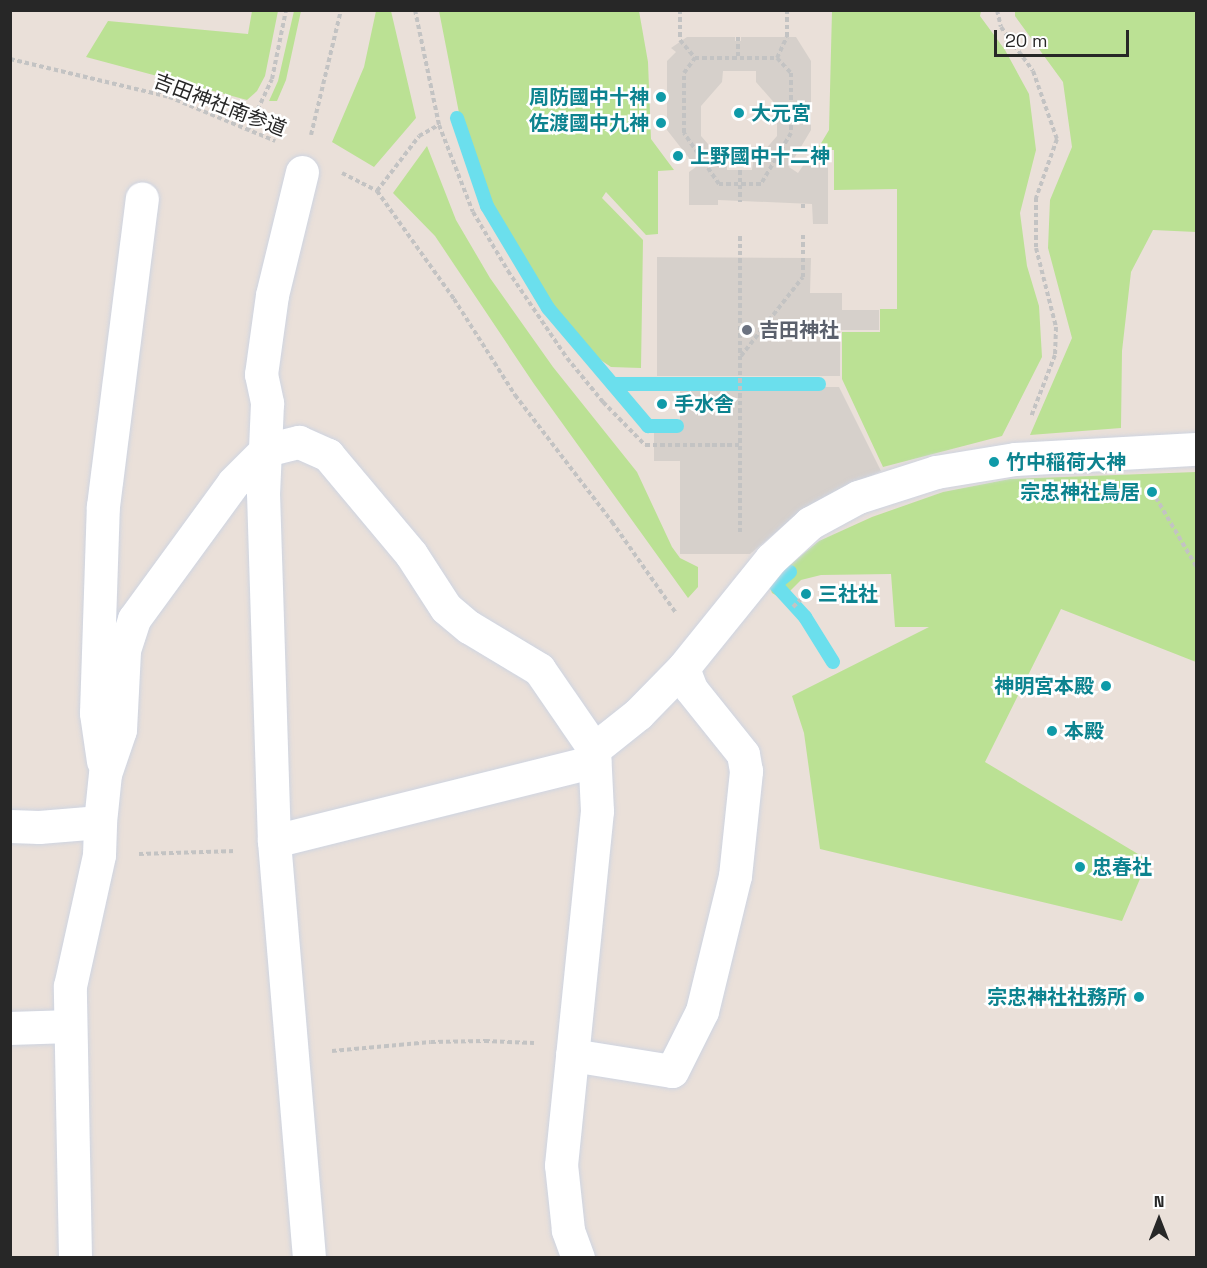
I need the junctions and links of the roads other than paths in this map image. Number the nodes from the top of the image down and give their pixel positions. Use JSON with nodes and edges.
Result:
{"nodes":[{"id":1,"x":306,"y":158,"type":"road end"},
{"id":2,"x":142,"y":198,"type":"dead end"},
{"id":3,"x":1197,"y":449,"type":"edge"},
{"id":4,"x":266,"y":450,"type":"junction"},
{"id":5,"x":691,"y":657,"type":"junction"},
{"id":6,"x":594,"y":755,"type":"junction"},
{"id":7,"x":105,"y":774,"type":"junction"},
{"id":8,"x":100,"y":822,"type":"junction"},
{"id":9,"x":10,"y":826,"type":"edge"},
{"id":10,"x":274,"y":841,"type":"junction"},
{"id":11,"x":70,"y":1026,"type":"junction"},
{"id":12,"x":10,"y":1028,"type":"edge"},
{"id":13,"x":573,"y":1051,"type":"junction"},
{"id":14,"x":75,"y":1257,"type":"edge"},
{"id":15,"x":309,"y":1257,"type":"edge"},
{"id":16,"x":578,"y":1257,"type":"edge"}],
"edges":[{"from":1,"to":4,"type":"street"},
{"from":2,"to":7,"type":"street"},
{"from":3,"to":5,"type":"street"},
{"from":4,"to":6,"type":"street"},
{"from":4,"to":7,"type":"street"},
{"from":4,"to":10,"type":"street"},
{"from":5,"to":6,"type":"street"},
{"from":5,"to":13,"type":"street"},
{"from":6,"to":10,"type":"street"},
{"from":6,"to":13,"type":"street"},
{"from":7,"to":8,"type":"street"},
{"from":8,"to":9,"type":"street"},
{"from":8,"to":11,"type":"street"},
{"from":10,"to":15,"type":"street"},
{"from":11,"to":12,"type":"street"},
{"from":11,"to":14,"type":"street"},
{"from":13,"to":16,"type":"street"}]}
